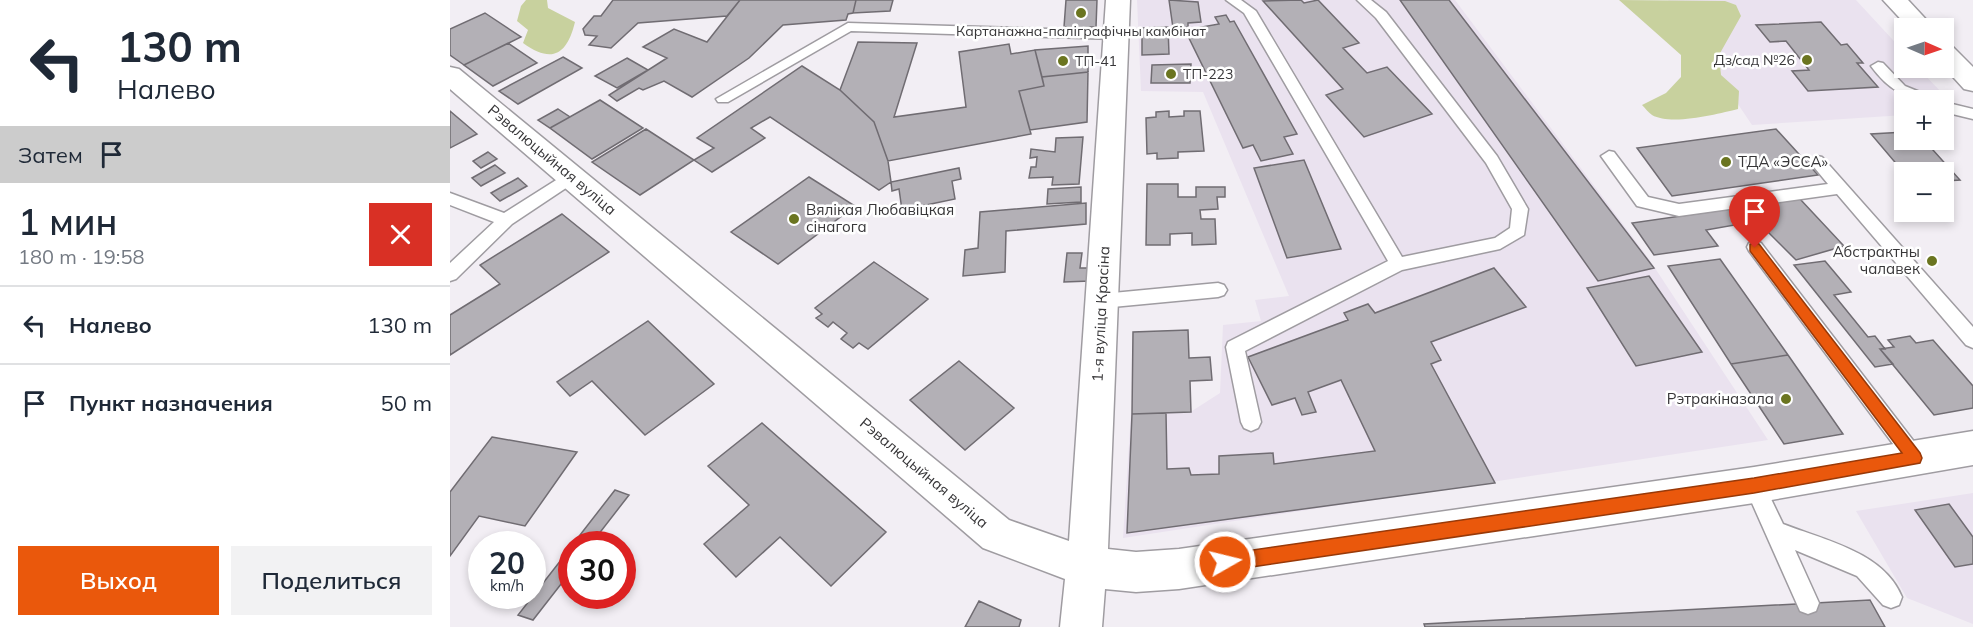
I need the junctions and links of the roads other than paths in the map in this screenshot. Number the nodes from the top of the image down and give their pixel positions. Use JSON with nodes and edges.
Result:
{"nodes":[{"id":1,"x":1118,"y":0,"type":"edge"},
{"id":2,"x":1232,"y":0,"type":"edge"},
{"id":3,"x":1363,"y":0,"type":"edge"},
{"id":4,"x":1895,"y":0,"type":"edge"},
{"id":5,"x":1912,"y":18,"type":"edge"},
{"id":6,"x":1116,"y":35,"type":"junction"},
{"id":7,"x":1954,"y":63,"type":"edge"},
{"id":8,"x":1878,"y":66,"type":"dead end"},
{"id":9,"x":450,"y":75,"type":"edge"},
{"id":10,"x":1973,"y":83,"type":"edge"},
{"id":11,"x":1902,"y":90,"type":"edge"},
{"id":12,"x":723,"y":99,"type":"dead end"},
{"id":13,"x":1954,"y":109,"type":"edge"},
{"id":14,"x":1973,"y":114,"type":"edge"},
{"id":15,"x":1609,"y":156,"type":"dead end"},
{"id":16,"x":1817,"y":161,"type":"dead end"},
{"id":17,"x":572,"y":176,"type":"junction"},
{"id":18,"x":1841,"y":188,"type":"junction"},
{"id":19,"x":450,"y":199,"type":"edge"},
{"id":20,"x":506,"y":220,"type":"junction"},
{"id":21,"x":1755,"y":248,"type":"dead end"},
{"id":22,"x":1398,"y":264,"type":"junction"},
{"id":23,"x":450,"y":274,"type":"edge"},
{"id":24,"x":1218,"y":290,"type":"dead end"},
{"id":25,"x":1102,"y":300,"type":"junction"},
{"id":26,"x":1973,"y":340,"type":"edge"},
{"id":27,"x":1251,"y":422,"type":"dead end"},
{"id":28,"x":1973,"y":448,"type":"edge"},
{"id":29,"x":1915,"y":458,"type":"junction"},
{"id":30,"x":1754,"y":485,"type":"junction"},
{"id":31,"x":1776,"y":532,"type":"junction"},
{"id":32,"x":1087,"y":567,"type":"junction"},
{"id":33,"x":1891,"y":597,"type":"dead end"},
{"id":34,"x":1808,"y":603,"type":"dead end"},
{"id":35,"x":1081,"y":627,"type":"edge"}],
"edges":[{"from":1,"to":6,"type":"street","name":"1-я вуліца Красіна"},
{"from":2,"to":22,"type":"lane"},
{"from":3,"to":22,"type":"lane"},
{"from":4,"to":5,"type":"street"},
{"from":6,"to":12,"type":"lane"},
{"from":6,"to":25,"type":"street","name":"1-я вуліца Красіна"},
{"from":7,"to":10,"type":"street"},
{"from":8,"to":11,"type":"lane"},
{"from":9,"to":17,"type":"street","name":"Рэвалюцыйная вуліца"},
{"from":13,"to":14,"type":"lane"},
{"from":15,"to":18,"type":"lane"},
{"from":16,"to":18,"type":"lane"},
{"from":17,"to":20,"type":"lane"},
{"from":17,"to":32,"type":"street","name":"Рэвалюцыйная вуліца"},
{"from":18,"to":26,"type":"lane"},
{"from":19,"to":20,"type":"lane"},
{"from":20,"to":23,"type":"lane"},
{"from":21,"to":29,"type":"lane"},
{"from":22,"to":27,"type":"lane"},
{"from":24,"to":25,"type":"lane"},
{"from":25,"to":32,"type":"street","name":"1-я вуліца Красіна"},
{"from":28,"to":29,"type":"street","name":"Рэвалюцыйная вуліца"},
{"from":29,"to":30,"type":"street","name":"Рэвалюцыйная вуліца"},
{"from":30,"to":31,"type":"lane"},
{"from":30,"to":32,"type":"street","name":"Рэвалюцыйная вуліца"},
{"from":31,"to":33,"type":"lane"},
{"from":31,"to":34,"type":"lane"},
{"from":32,"to":35,"type":"street","name":"1-я вуліца Красіна"}]}
